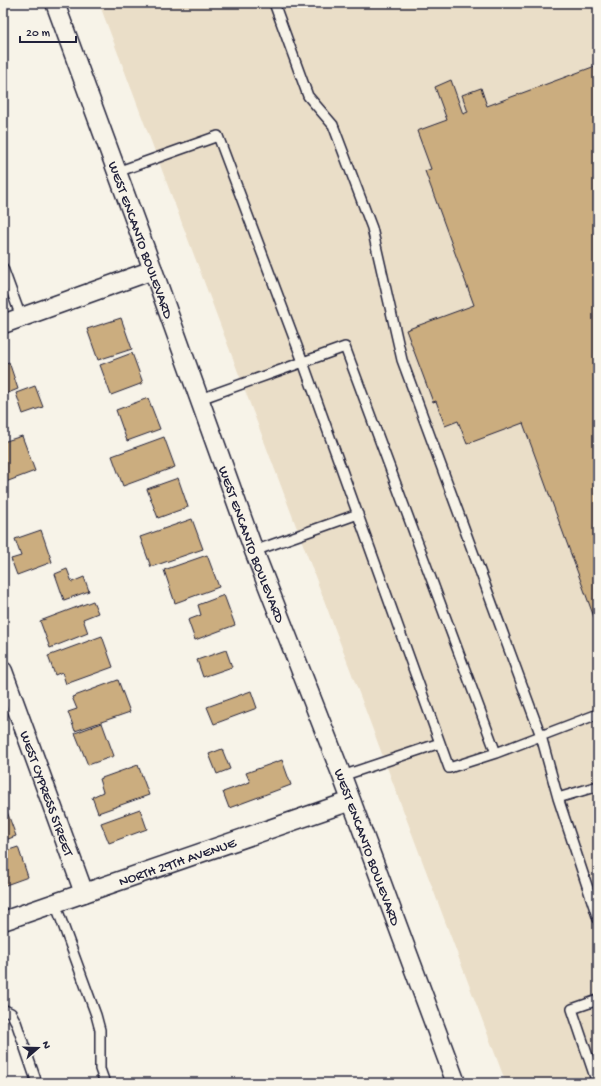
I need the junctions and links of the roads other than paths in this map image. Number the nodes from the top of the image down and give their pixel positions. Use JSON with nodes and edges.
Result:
{"nodes":[{"id":1,"x":55,"y":3,"type":"edge"},
{"id":2,"x":274,"y":3,"type":"edge"},
{"id":3,"x":117,"y":172,"type":"junction"},
{"id":4,"x":3,"y":268,"type":"edge"},
{"id":5,"x":153,"y":270,"type":"junction"},
{"id":6,"x":21,"y":317,"type":"junction"},
{"id":7,"x":3,"y":324,"type":"edge"},
{"id":8,"x":303,"y":362,"type":"junction"},
{"id":9,"x":200,"y":399,"type":"junction"},
{"id":10,"x":358,"y":514,"type":"junction"},
{"id":11,"x":254,"y":551,"type":"junction"},
{"id":12,"x":3,"y":671,"type":"edge"},
{"id":13,"x":598,"y":714,"type":"edge"},
{"id":14,"x":541,"y":736,"type":"junction"},
{"id":15,"x":440,"y":743,"type":"junction"},
{"id":16,"x":496,"y":753,"type":"junction"},
{"id":17,"x":342,"y":776,"type":"junction"},
{"id":18,"x":598,"y":786,"type":"edge"},
{"id":19,"x":558,"y":798,"type":"junction"},
{"id":20,"x":351,"y":800,"type":"junction"},
{"id":21,"x":84,"y":893,"type":"junction"},
{"id":22,"x":56,"y":903,"type":"junction"},
{"id":23,"x":598,"y":919,"type":"edge"},
{"id":24,"x":3,"y":921,"type":"edge"},
{"id":25,"x":598,"y":1000,"type":"edge"},
{"id":26,"x":3,"y":1009,"type":"edge"},
{"id":27,"x":38,"y":1083,"type":"edge"},
{"id":28,"x":105,"y":1083,"type":"edge"},
{"id":29,"x":456,"y":1083,"type":"edge"},
{"id":30,"x":597,"y":1083,"type":"edge"}],
"edges":[{"from":1,"to":3,"type":"street","name":"WEST ENCANTO BOULEVARD"},
{"from":2,"to":14,"type":"lane"},
{"from":3,"to":5,"type":"street","name":"WEST ENCANTO BOULEVARD"},
{"from":3,"to":8,"type":"lane"},
{"from":4,"to":6,"type":"lane"},
{"from":5,"to":6,"type":"street"},
{"from":5,"to":9,"type":"street","name":"WEST ENCANTO BOULEVARD"},
{"from":6,"to":7,"type":"street"},
{"from":8,"to":9,"type":"lane"},
{"from":8,"to":10,"type":"lane"},
{"from":8,"to":16,"type":"lane"},
{"from":9,"to":11,"type":"street","name":"WEST ENCANTO BOULEVARD"},
{"from":10,"to":11,"type":"lane"},
{"from":10,"to":15,"type":"lane"},
{"from":11,"to":17,"type":"street","name":"WEST ENCANTO BOULEVARD"},
{"from":12,"to":21,"type":"street","name":"WEST CYPRESS STREET"},
{"from":13,"to":14,"type":"lane"},
{"from":14,"to":16,"type":"lane"},
{"from":14,"to":19,"type":"lane"},
{"from":15,"to":16,"type":"lane"},
{"from":15,"to":17,"type":"lane"},
{"from":17,"to":20,"type":"street","name":"WEST ENCANTO BOULEVARD"},
{"from":18,"to":19,"type":"lane"},
{"from":19,"to":23,"type":"lane"},
{"from":20,"to":21,"type":"street","name":"NORTH 29TH AVENUE"},
{"from":20,"to":29,"type":"street","name":"WEST ENCANTO BOULEVARD"},
{"from":21,"to":22,"type":"street","name":"NORTH 29TH AVENUE"},
{"from":22,"to":24,"type":"street","name":"NORTH 29TH AVENUE"},
{"from":22,"to":28,"type":"lane"},
{"from":25,"to":30,"type":"lane"},
{"from":26,"to":27,"type":"lane"}]}
